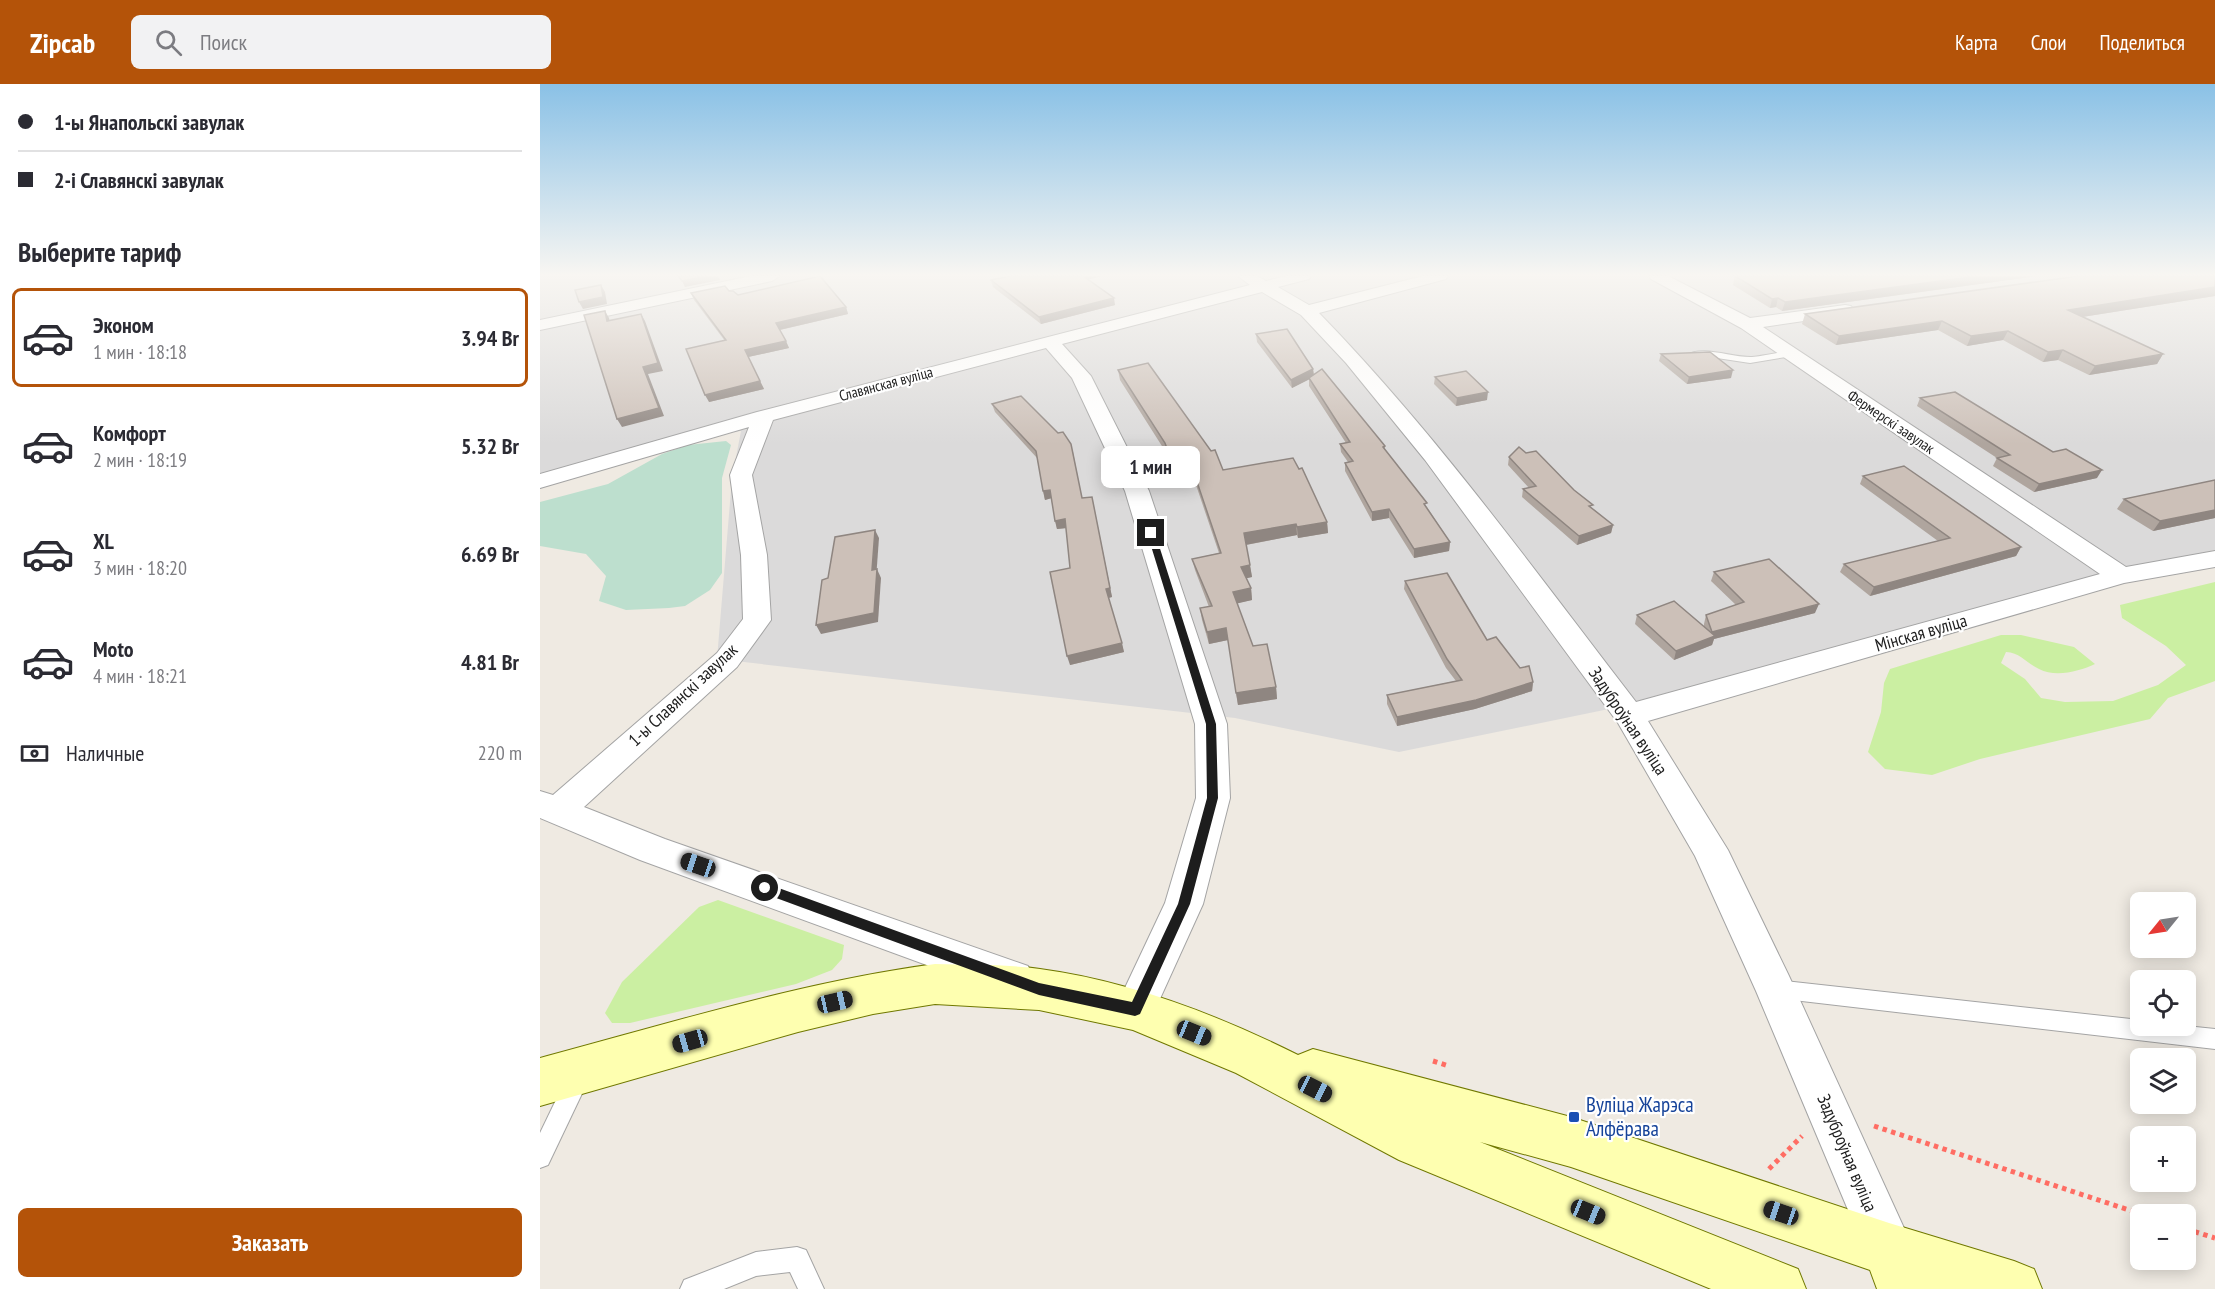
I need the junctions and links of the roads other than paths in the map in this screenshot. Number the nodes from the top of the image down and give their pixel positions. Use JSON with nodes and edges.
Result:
{"nodes":[{"id":1,"x":1079,"y":332,"type":"edge"},
{"id":2,"x":1327,"y":332,"type":"edge"},
{"id":3,"x":1759,"y":332,"type":"edge"},
{"id":4,"x":1049,"y":341,"type":"junction"},
{"id":5,"x":1789,"y":354,"type":"junction"},
{"id":6,"x":1680,"y":357,"type":"edge"},
{"id":7,"x":764,"y":416,"type":"junction"},
{"id":8,"x":540,"y":481,"type":"edge"},
{"id":9,"x":2215,"y":559,"type":"edge"},
{"id":10,"x":2121,"y":576,"type":"junction"},
{"id":11,"x":1629,"y":715,"type":"junction"},
{"id":12,"x":549,"y":808,"type":"edge"},
{"id":13,"x":1039,"y":989,"type":"junction"},
{"id":14,"x":1775,"y":989,"type":"junction"},
{"id":15,"x":1135,"y":1009,"type":"junction"},
{"id":16,"x":2215,"y":1039,"type":"edge"},
{"id":17,"x":1253,"y":1057,"type":"junction"},
{"id":18,"x":582,"y":1071,"type":"junction"},
{"id":19,"x":540,"y":1082,"type":"edge"},
{"id":20,"x":540,"y":1157,"type":"edge"},
{"id":21,"x":1897,"y":1270,"type":"edge"},
{"id":22,"x":693,"y":1289,"type":"edge"},
{"id":23,"x":811,"y":1289,"type":"edge"},
{"id":24,"x":1778,"y":1289,"type":"edge"},
{"id":25,"x":2014,"y":1289,"type":"edge"}],
"edges":[{"from":1,"to":4,"type":"street","name":"Славянская вуліца"},
{"from":2,"to":11,"type":"street","name":"Задуброўная вуліца"},
{"from":3,"to":5,"type":"street","name":"Фермерскі завулак"},
{"from":4,"to":7,"type":"street","name":"Славянская вуліца"},
{"from":4,"to":15,"type":"street"},
{"from":5,"to":6,"type":"lane"},
{"from":5,"to":10,"type":"street","name":"Фермерскі завулак"},
{"from":7,"to":8,"type":"street","name":"Славянская вуліца"},
{"from":7,"to":12,"type":"street","name":"1-ы Славянскі завулак"},
{"from":9,"to":10,"type":"street","name":"Мінская вуліца"},
{"from":10,"to":11,"type":"street","name":"Мінская вуліца"},
{"from":11,"to":14,"type":"street","name":"Задуброўная вуліца"},
{"from":12,"to":13,"type":"street"},
{"from":13,"to":15,"type":"main road"},
{"from":13,"to":18,"type":"main road"},
{"from":14,"to":16,"type":"lane"},
{"from":14,"to":21,"type":"street","name":"Задуброўная вуліца"},
{"from":15,"to":17,"type":"main road"},
{"from":17,"to":21,"type":"main road"},
{"from":17,"to":24,"type":"main road"},
{"from":18,"to":19,"type":"main road"},
{"from":18,"to":20,"type":"lane"},
{"from":21,"to":25,"type":"main road"},
{"from":22,"to":23,"type":"lane"}]}
